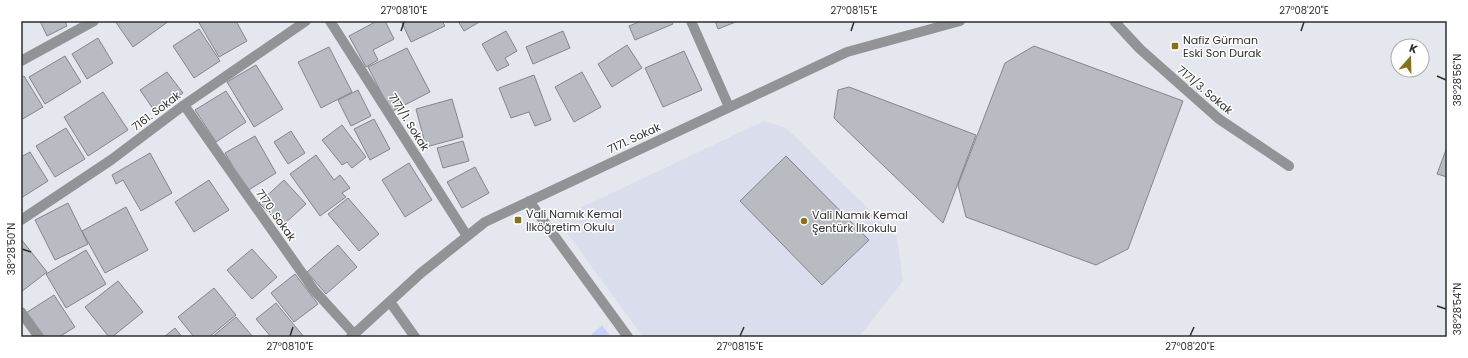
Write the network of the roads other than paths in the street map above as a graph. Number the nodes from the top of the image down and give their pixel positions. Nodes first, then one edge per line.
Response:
1 (94, 21) edge
2 (306, 21) edge
3 (330, 21) edge
4 (691, 21) edge
5 (960, 21) edge
6 (1114, 21) edge
7 (21, 61) edge
8 (184, 105) junction
9 (729, 107) junction
10 (1289, 166) dead end
11 (529, 201) junction
12 (21, 220) edge
13 (467, 236) junction
14 (390, 302) junction
15 (21, 312) edge
16 (353, 336) edge
17 (39, 337) edge
18 (415, 337) edge
19 (628, 337) edge

1 - 7 street
2 - 8 street, 7161. Sokak
3 - 13 street, 7171/1. Sokak
4 - 9 street
5 - 9 street, 7171. Sokak
6 - 10 street, 7171/3. Sokak
8 - 12 street, 7161. Sokak
8 - 16 street, 7170. Sokak
9 - 11 street, 7171. Sokak
11 - 13 street, 7171. Sokak
11 - 19 street
13 - 14 street, 7171. Sokak
14 - 16 street, 7171. Sokak
14 - 18 street
15 - 17 street

